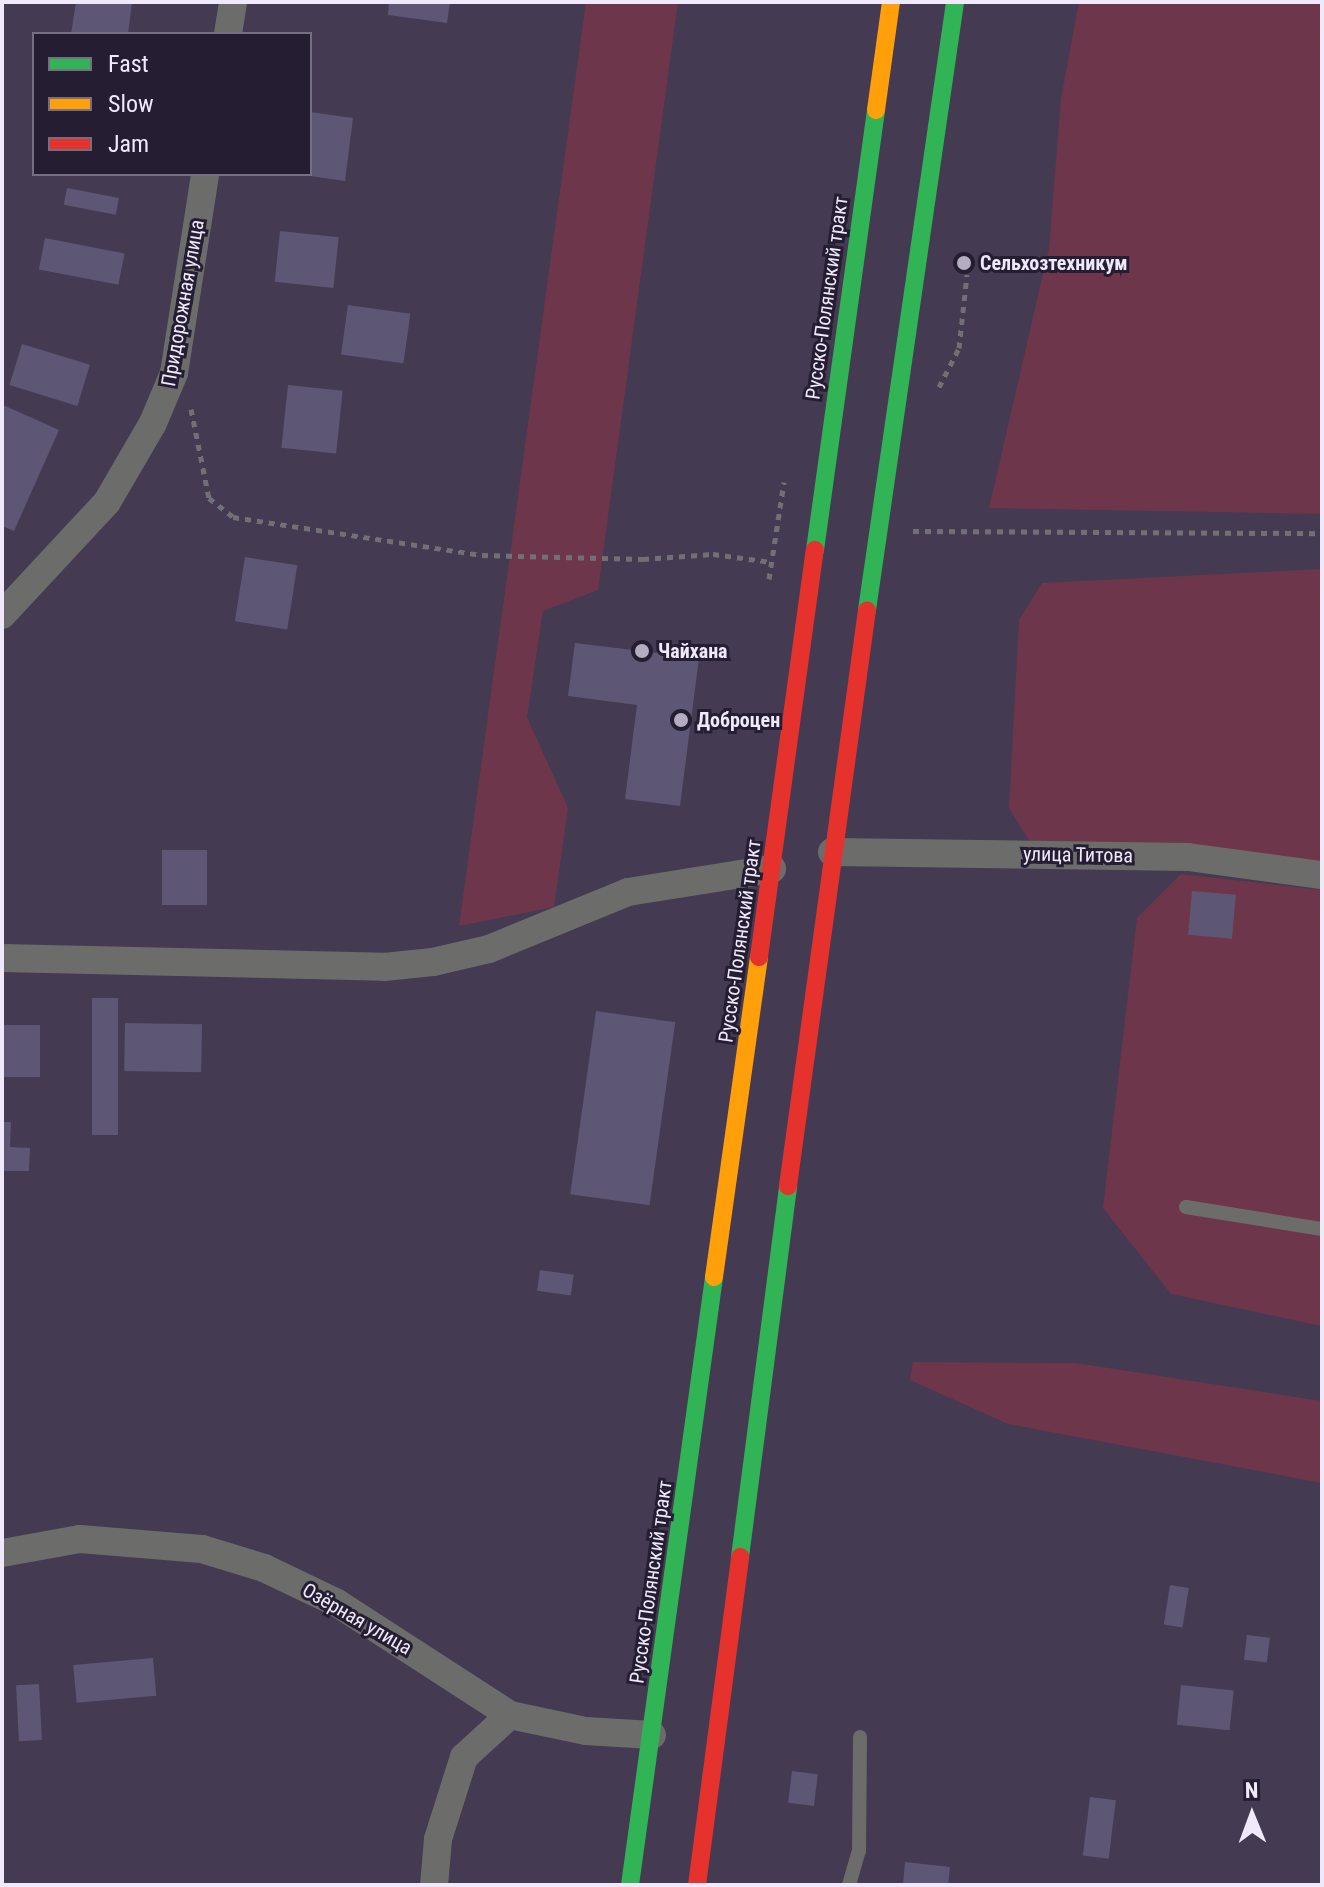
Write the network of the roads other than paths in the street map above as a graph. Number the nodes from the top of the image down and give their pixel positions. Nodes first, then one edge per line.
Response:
1 (233, 2) edge
2 (891, 2) edge
3 (955, 2) edge
4 (228, 32) edge
5 (205, 176) edge
6 (2, 615) edge
7 (832, 852) junction
8 (772, 869) junction
9 (1322, 875) edge
10 (2, 958) edge
11 (1186, 1207) dead end
12 (1322, 1229) edge
13 (2, 1553) edge
14 (510, 1715) junction
15 (652, 1735) junction
16 (860, 1737) dead end
17 (434, 1885) edge
18 (630, 1885) edge
19 (697, 1885) edge
20 (849, 1885) edge

1 - 4 street
2 - 8 main road, Русско-Полянский тракт
3 - 7 main road
5 - 6 street, Придорожная улица
7 - 9 street, улица Титова
7 - 19 main road
8 - 10 street
8 - 15 main road, Русско-Полянский тракт
11 - 12 lane
13 - 14 street, Озёрная улица
14 - 15 street, Озёрная улица
14 - 17 street
15 - 18 main road, Русско-Полянский тракт
16 - 20 lane

